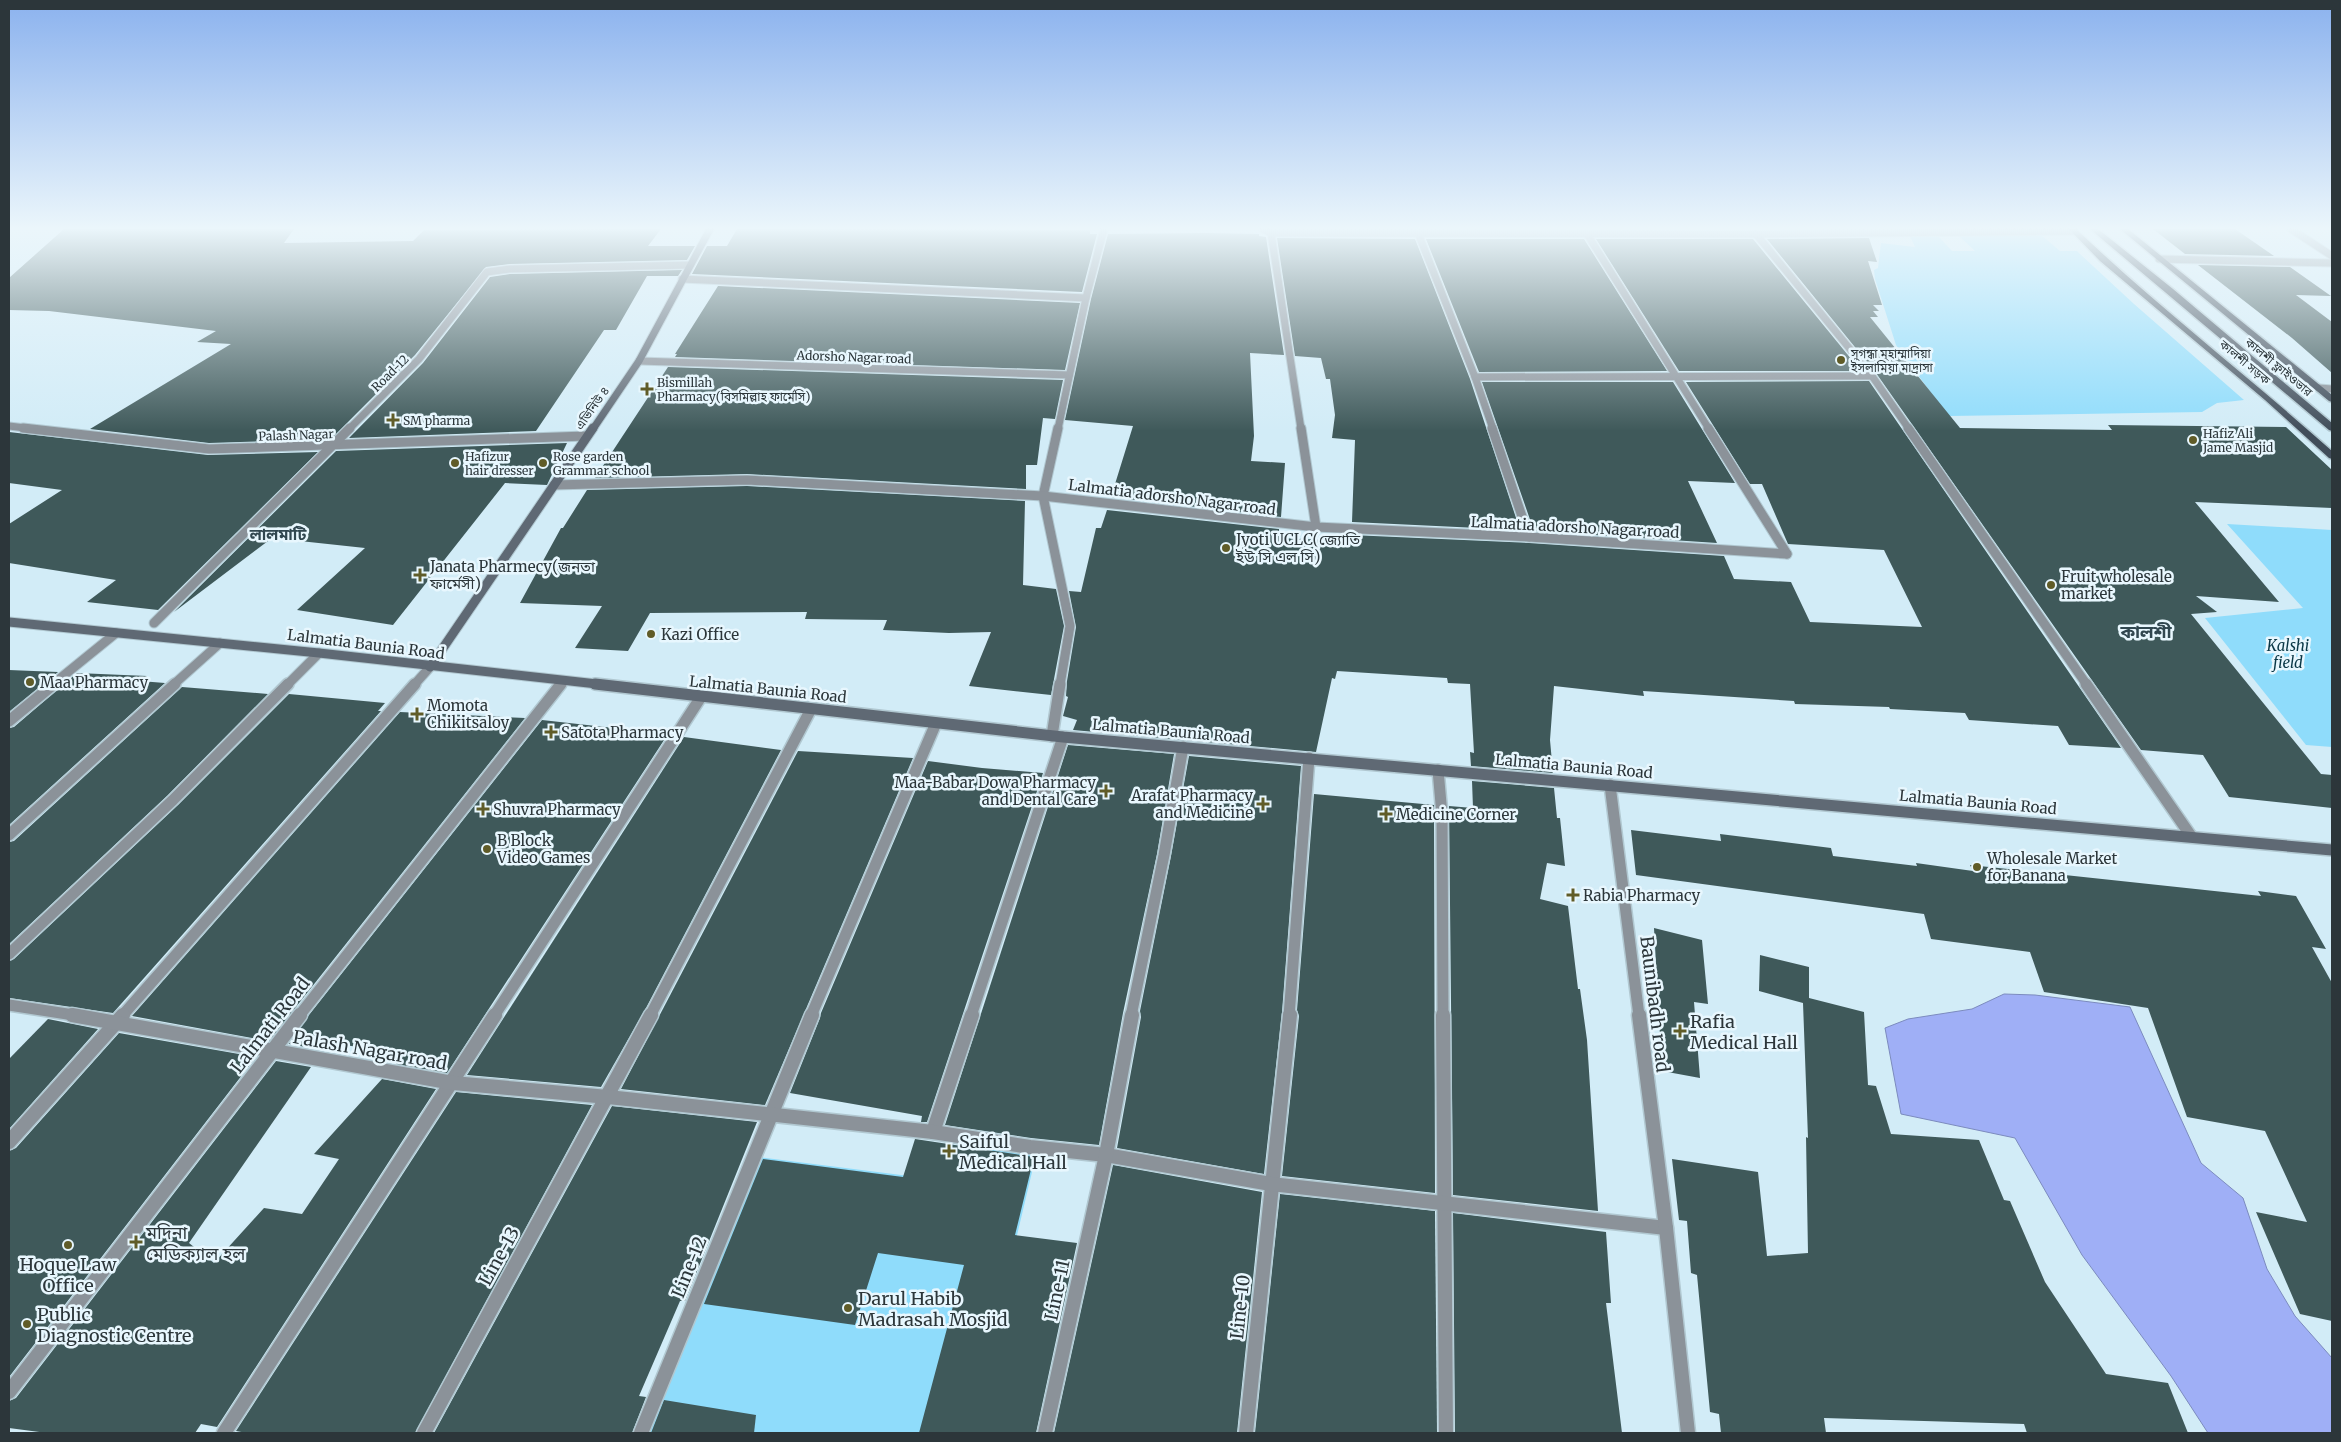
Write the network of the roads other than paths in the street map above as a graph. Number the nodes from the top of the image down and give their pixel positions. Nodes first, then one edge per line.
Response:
1 (468, 296) edge
2 (673, 296) edge
3 (1050, 296) edge
4 (1278, 296) edge
5 (1443, 296) edge
6 (1625, 296) edge
7 (1807, 296) edge
8 (2147, 296) edge
9 (2175, 296) edge
10 (2206, 296) edge
11 (1086, 298) joint
12 (639, 361) junction
13 (1069, 375) junction
14 (1872, 376) junction
15 (1475, 377) junction
16 (1675, 377) junction
17 (2319, 388) junction
18 (2332, 389) edge
19 (2332, 399) edge
20 (9, 426) edge
21 (2332, 428) edge
22 (586, 436) junction
23 (335, 444) junction
24 (2332, 456) edge
25 (554, 485) junction
26 (1043, 496) junction
27 (1316, 527) junction
28 (1529, 537) junction
29 (10, 623) edge
30 (154, 623) dead end
31 (116, 633) junction
32 (220, 643) junction
33 (319, 653) junction
34 (430, 667) junction
35 (563, 682) junction
36 (701, 697) junction
37 (810, 709) junction
38 (9, 721) edge
39 (936, 723) junction
40 (1058, 736) junction
41 (1184, 747) junction
42 (1309, 758) junction
43 (1438, 770) junction
44 (1610, 785) junction
45 (9, 835) edge
46 (2191, 836) junction
47 (2332, 850) edge
48 (9, 954) edge
49 (9, 1005) edge
50 (118, 1022) junction
51 (273, 1050) junction
52 (453, 1083) junction
53 (608, 1097) junction
54 (771, 1115) junction
55 (933, 1132) junction
56 (9, 1142) edge
57 (1106, 1156) junction
58 (1271, 1184) junction
59 (1443, 1204) junction
60 (1666, 1228) junction
61 (9, 1392) edge
62 (224, 1433) edge
63 (424, 1433) edge
64 (641, 1433) edge
65 (1046, 1433) edge
66 (1246, 1433) edge
67 (1446, 1433) edge
68 (1688, 1433) edge

1 - 23 street, Road-12
2 - 12 street, এভিনিউ ৪
3 - 11 street
4 - 27 street
5 - 15 street
6 - 16 street
7 - 14 street
8 - 24 main road, কালশী সড়ক
9 - 21 main road, কালশী ফ্লাইওভার
10 - 17 main road
11 - 13 street
12 - 13 street, Adorsho Nagar road
12 - 22 street, এভিনিউ ৪
13 - 26 street
14 - 16 street
14 - 46 street
15 - 16 street
15 - 28 street
16 - 28 street, Lalmatia adorsho Nagar road
17 - 18 street
17 - 19 main road
20 - 23 street, Palash Nagar
22 - 23 street, Palash Nagar
22 - 25 street, এভিনিউ ৪
23 - 30 street, Road-12
25 - 26 street, Lalmatia adorsho Nagar road
25 - 34 street, এভিনিউ ৪
26 - 27 street, Lalmatia adorsho Nagar road
26 - 40 street
27 - 28 street, Lalmatia adorsho Nagar road
29 - 31 street, Lalmatia Baunia Road
31 - 32 street, Lalmatia Baunia Road
31 - 38 street
32 - 33 street, Lalmatia Baunia Road
32 - 45 street
33 - 34 street, Lalmatia Baunia Road
33 - 48 street
34 - 35 street, Lalmatia Baunia Road
34 - 50 street
35 - 36 street, Lalmatia Baunia Road
35 - 51 street, Lalmati Road
36 - 37 street, Lalmatia Baunia Road
36 - 52 street
37 - 39 street, Lalmatia Baunia Road
37 - 53 street, Line-13
39 - 40 street, Lalmatia Baunia Road
39 - 54 street, Line-12
40 - 41 street, Lalmatia Baunia Road
40 - 55 street
41 - 42 street, Lalmatia Baunia Road
41 - 57 street, Line-11
42 - 43 street, Lalmatia Baunia Road
42 - 58 street, Line-10
43 - 44 street, Lalmatia Baunia Road
43 - 59 street
44 - 46 street, Lalmatia Baunia Road
44 - 60 street, Baunibadh road
46 - 47 street, Lalmatia Baunia Road
49 - 50 street, Palash Nagar road
50 - 51 street, Palash Nagar road
50 - 56 street
51 - 52 street, Palash Nagar road
51 - 61 street, Lalmati Road
52 - 53 street, Palash Nagar road
52 - 62 street
53 - 54 street, Palash Nagar road
53 - 63 street, Line-13
54 - 55 street, Palash Nagar road
54 - 64 street, Line-12
55 - 57 street, Palash Nagar road
57 - 58 street, Palash Nagar road
57 - 65 street, Line-11
58 - 59 street, Palash Nagar road
58 - 66 street, Line-10
59 - 60 street, Palash Nagar road
59 - 67 street
60 - 68 street, Baunibadh road

